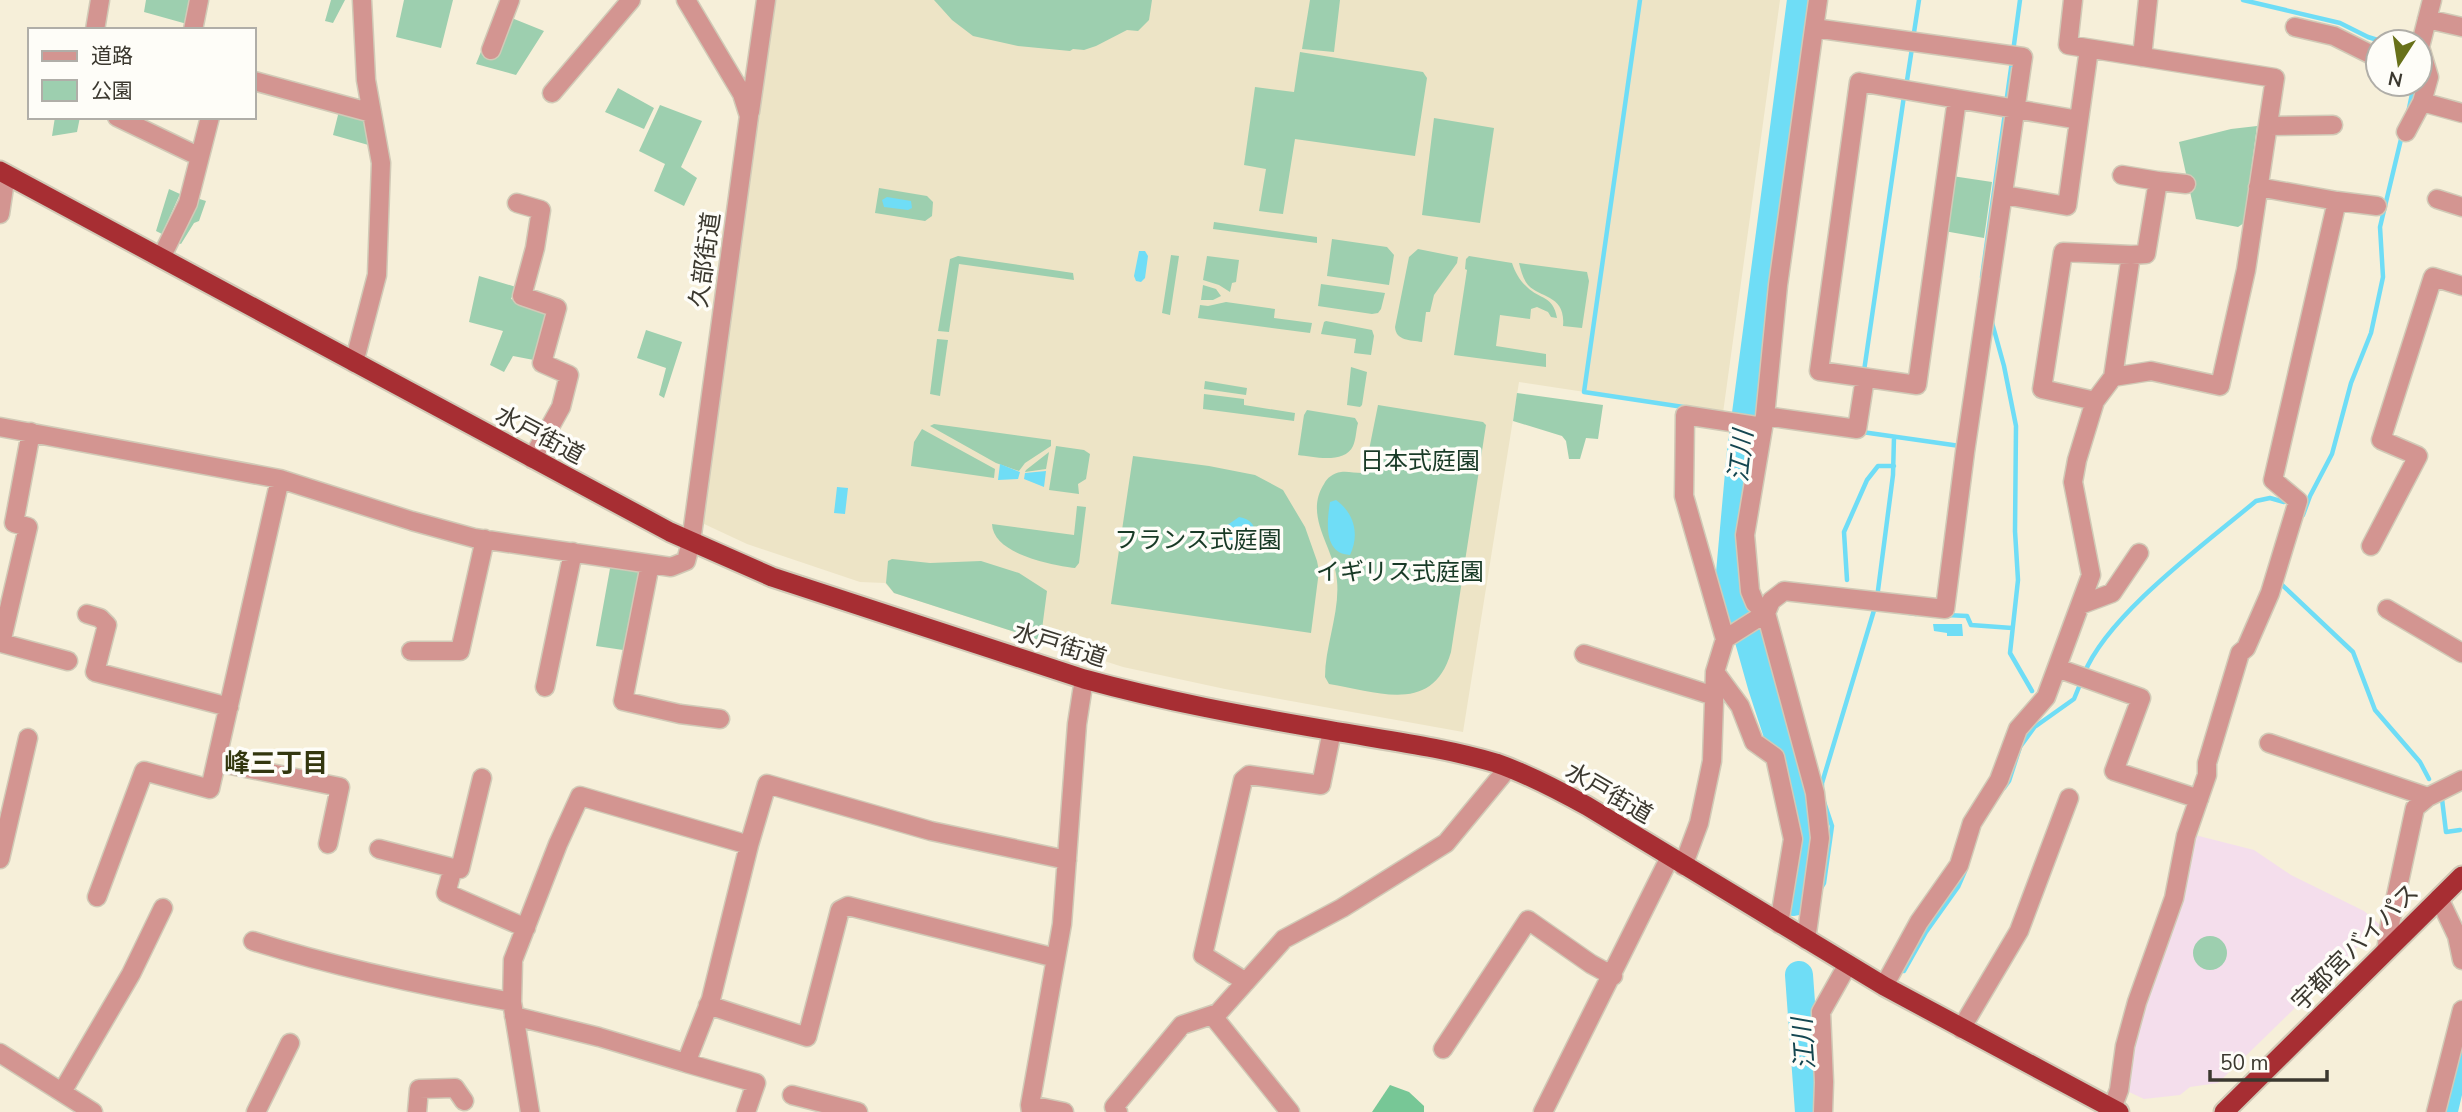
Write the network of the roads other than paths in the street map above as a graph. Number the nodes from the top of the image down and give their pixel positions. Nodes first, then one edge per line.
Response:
1 (100, 0) edge
2 (200, 0) edge
3 (362, 0) edge
4 (510, 0) edge
5 (631, 0) edge
6 (686, 0) edge
7 (766, 0) edge
8 (1818, 0) edge
9 (2073, 0) edge
10 (2148, 0) edge
11 (2432, 0) edge
12 (2427, 19) junction
13 (2295, 27) dead end
14 (2462, 27) edge
15 (95, 28) edge
16 (193, 28) edge
17 (1814, 28) junction
18 (2426, 28) edge
19 (2089, 48) junction
20 (491, 50) dead end
21 (2364, 51) edge
22 (2142, 57) junction
23 (256, 82) edge
24 (552, 93) dead end
25 (2423, 98) edge
26 (1957, 99) junction
27 (2422, 102) junction
28 (2016, 109) junction
29 (372, 113) junction
30 (2462, 113) edge
31 (750, 116) junction
32 (121, 119) edge
33 (208, 119) edge
34 (2079, 120) junction
35 (2267, 125) junction
36 (2333, 125) dead end
37 (2406, 132) dead end
38 (198, 156) junction
39 (3, 172) edge
40 (2122, 175) dead end
41 (2158, 181) junction
42 (2186, 184) dead end
43 (2258, 187) junction
44 (2004, 195) junction
45 (2437, 199) dead end
46 (2337, 201) junction
47 (517, 203) dead end
48 (2377, 206) dead end
49 (2462, 207) edge
50 (0, 214) edge
51 (2131, 255) junction
52 (161, 258) junction
53 (2462, 286) edge
54 (354, 363) junction
55 (2113, 377) junction
56 (1865, 378) junction
57 (2095, 401) junction
58 (1764, 421) junction
59 (0, 427) edge
60 (31, 432) junction
61 (533, 459) junction
62 (280, 480) junction
63 (485, 540) junction
64 (691, 542) junction
65 (2371, 546) dead end
66 (573, 552) junction
67 (2139, 553) dead end
68 (650, 564) junction
69 (2080, 604) junction
70 (2388, 609) dead end
71 (1766, 613) junction
72 (87, 614) dead end
73 (1725, 639) junction
74 (411, 651) dead end
75 (2462, 653) edge
76 (1584, 654) dead end
77 (68, 661) dead end
78 (2057, 667) junction
79 (1716, 673) junction
80 (1084, 679) junction
81 (545, 687) dead end
82 (1714, 696) junction
83 (229, 707) junction
84 (720, 719) dead end
85 (1332, 731) junction
86 (28, 738) dead end
87 (2269, 743) dead end
88 (216, 762) junction
89 (1508, 768) junction
90 (482, 778) dead end
91 (2462, 780) edge
92 (2428, 797) junction
93 (2069, 798) dead end
94 (2199, 799) junction
95 (328, 844) dead end
96 (749, 845) junction
97 (379, 849) dead end
98 (0, 859) edge
99 (1067, 860) junction
100 (1677, 861) junction
101 (453, 868) junction
102 (2462, 876) edge
103 (97, 897) dead end
104 (2439, 898) junction
105 (163, 908) dead end
106 (1779, 924) junction
107 (526, 928) junction
108 (1806, 940) junction
109 (253, 941) dead end
110 (2386, 951) junction
111 (1056, 958) junction
112 (2462, 960) edge
113 (1847, 964) junction
114 (1612, 976) junction
115 (1246, 982) junction
116 (1884, 986) junction
117 (708, 1005) junction
118 (513, 1009) junction
119 (2462, 1010) edge
120 (1212, 1015) junction
121 (1961, 1029) junction
122 (290, 1043) dead end
123 (1443, 1049) dead end
124 (0, 1054) edge
125 (686, 1063) junction
126 (62, 1092) junction
127 (792, 1095) dead end
128 (464, 1101) dead end
129 (1030, 1108) edge
130 (1114, 1110) edge
131 (2115, 1110) edge
132 (93, 1112) edge
133 (256, 1112) edge
134 (417, 1112) edge
135 (530, 1112) edge
136 (746, 1112) edge
137 (858, 1112) edge
138 (1064, 1112) edge
139 (1290, 1112) edge
140 (1543, 1112) edge
141 (1823, 1112) edge
142 (2224, 1112) edge
143 (2436, 1112) edge

1 - 15 street
2 - 16 street
3 - 29 street
4 - 20 street
5 - 24 street
6 - 31 street
7 - 31 street, 久部街道
8 - 17 street
9 - 19 street
10 - 22 street
11 - 12 street
12 - 14 street
12 - 18 street
13 - 21 street
17 - 28 street
17 - 58 street
19 - 22 street
19 - 34 street
22 - 35 street
23 - 29 street
25 - 27 street
26 - 28 street
26 - 56 street
26 - 56 street
27 - 30 street
27 - 37 street
28 - 34 street
28 - 44 street
29 - 54 street
31 - 64 street, 久部街道
32 - 38 street
33 - 38 street
34 - 44 street
35 - 36 street
35 - 43 street
38 - 52 street
39 - 50 street
39 - 52 highway, 水戸街道
40 - 41 street
41 - 42 street
41 - 51 street
43 - 46 street
43 - 55 street
44 - 71 street
45 - 49 street
46 - 48 street
46 - 94 street
47 - 61 street
51 - 55 street
51 - 57 street
52 - 54 highway, 水戸街道
53 - 65 street
54 - 61 highway, 水戸街道
55 - 57 street
56 - 58 street
57 - 69 street
58 - 71 street
58 - 73 street
59 - 60 street
60 - 62 street
60 - 77 street
61 - 64 highway, 水戸街道
62 - 63 street
62 - 83 street
63 - 66 street
63 - 74 street
64 - 68 street
64 - 80 highway, 水戸街道
66 - 68 street
66 - 81 street
67 - 69 street
68 - 84 street
69 - 78 street
70 - 75 street
71 - 73 street
71 - 108 street
72 - 83 street
73 - 79 street
76 - 82 street
78 - 94 street
78 - 116 street
79 - 82 street
79 - 106 street
80 - 85 highway, 水戸街道
80 - 99 street
82 - 100 street
83 - 88 street
85 - 89 highway, 水戸街道
85 - 115 street
86 - 98 street
87 - 92 street
88 - 95 street
88 - 103 street
89 - 100 highway, 水戸街道
89 - 115 street
90 - 101 street
91 - 92 street
92 - 110 street
93 - 121 street
94 - 131 street
96 - 99 street
96 - 107 street
96 - 117 street
97 - 101 street
99 - 111 street
100 - 106 highway, 水戸街道
100 - 114 street
101 - 107 street
102 - 104 highway, 宇都宮バイパス
104 - 110 highway, 宇都宮バイパス
104 - 112 street
105 - 126 street
106 - 108 highway, 水戸街道
107 - 118 street
108 - 113 highway, 水戸街道
109 - 118 street
110 - 142 highway, 宇都宮バイパス
111 - 117 street
111 - 129 street
113 - 116 highway, 水戸街道
113 - 141 street
114 - 123 street
114 - 140 street
115 - 120 street
116 - 121 highway, 水戸街道
117 - 125 street
118 - 125 street
118 - 135 street
119 - 143 street
120 - 130 street
120 - 139 street
121 - 131 highway, 水戸街道
122 - 133 street
124 - 126 street
125 - 136 street
126 - 132 street
127 - 137 street
128 - 134 street
129 - 138 street

